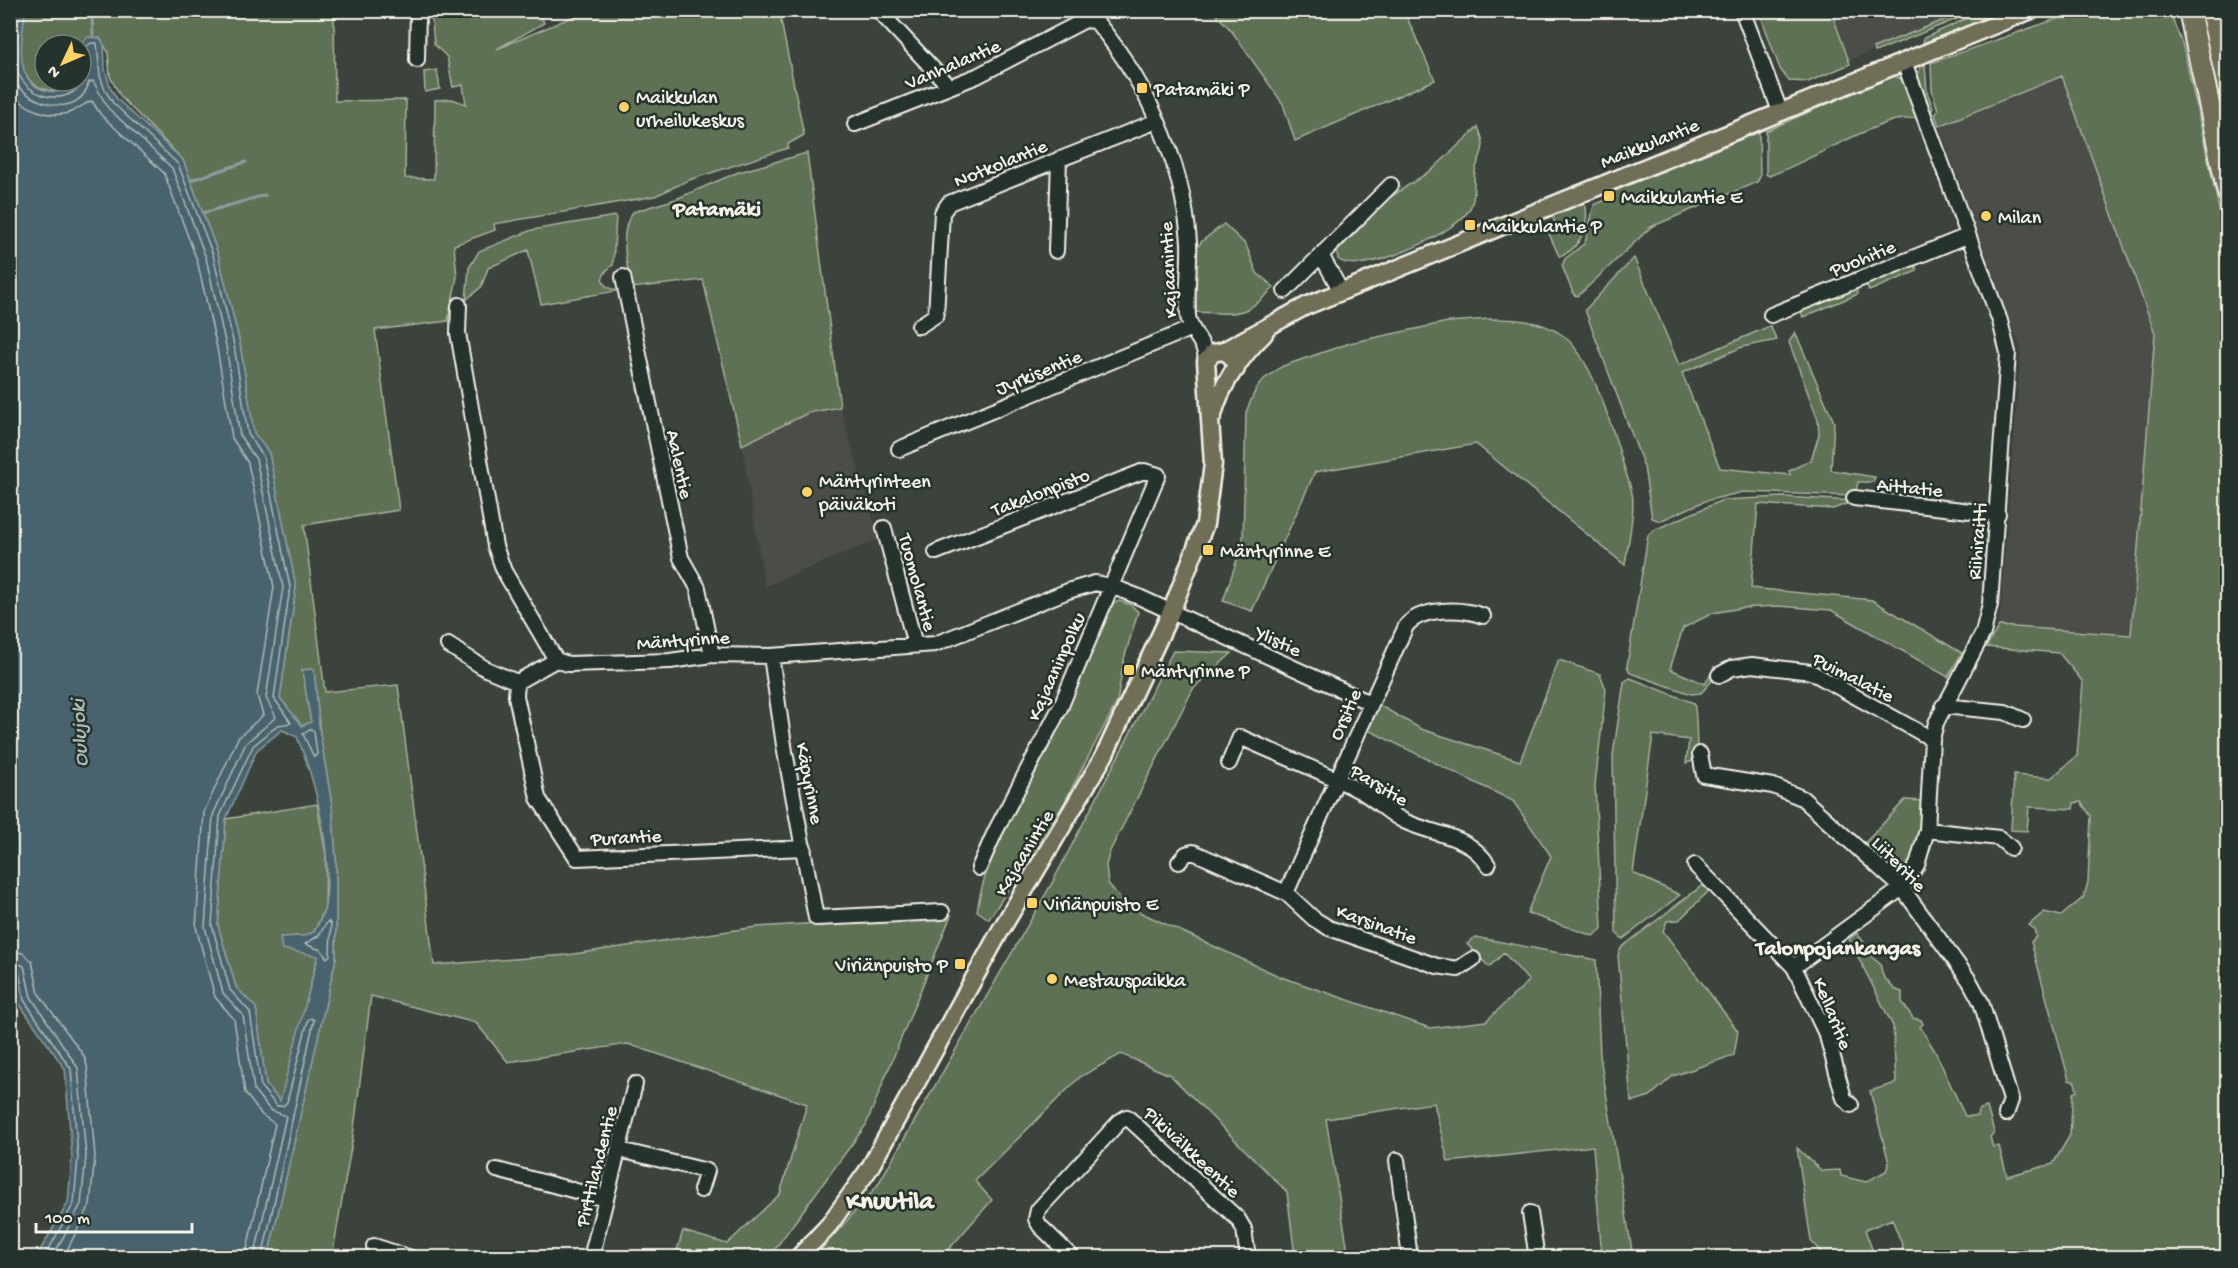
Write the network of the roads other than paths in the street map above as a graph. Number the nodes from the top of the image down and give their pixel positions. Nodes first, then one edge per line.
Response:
1 (418, 10) edge
2 (878, 10) edge
3 (1742, 10) edge
4 (2031, 10) edge
5 (2178, 10) edge
6 (2188, 10) edge
7 (2211, 10) edge
8 (2220, 10) edge
9 (1091, 16) edge
10 (2217, 34) junction
11 (2196, 45) junction
12 (417, 60) dead end
13 (1904, 62) junction
14 (949, 86) junction
15 (2228, 87) edge
16 (1780, 111) junction
17 (1157, 121) junction
18 (855, 124) dead end
19 (1059, 159) junction
20 (1391, 185) dead end
21 (2228, 193) edge
22 (1967, 236) junction
23 (1056, 251) dead end
24 (1321, 255) junction
25 (622, 277) dead end
26 (1285, 291) dead end
27 (1341, 291) junction
28 (459, 304) dead end
29 (1284, 315) junction
30 (1771, 315) dead end
31 (919, 326) dead end
32 (1194, 331) junction
33 (1214, 359) junction
34 (1233, 373) junction
35 (1211, 437) junction
36 (899, 449) dead end
37 (1158, 475) joint
38 (1854, 498) dead end
39 (1998, 514) junction
40 (884, 528) dead end
41 (936, 552) dead end
42 (1111, 586) junction
43 (1171, 612) junction
44 (1483, 616) dead end
45 (448, 645) dead end
46 (915, 645) junction
47 (712, 655) junction
48 (771, 656) junction
49 (556, 660) junction
50 (1719, 675) dead end
51 (516, 682) junction
52 (1370, 703) junction
53 (1943, 706) junction
54 (2023, 720) dead end
55 (1932, 739) junction
56 (1700, 754) dead end
57 (1228, 763) dead end
58 (1336, 780) junction
59 (1927, 830) junction
60 (804, 848) junction
61 (2011, 848) dead end
62 (1179, 862) dead end
63 (1488, 864) dead end
64 (1695, 865) dead end
65 (979, 868) dead end
66 (1902, 888) junction
67 (1286, 893) junction
68 (942, 912) dead end
69 (1473, 959) dead end
70 (1794, 967) junction
71 (635, 1083) dead end
72 (1851, 1104) dead end
73 (2006, 1114) dead end
74 (620, 1150) junction
75 (1397, 1160) dead end
76 (497, 1170) dead end
77 (701, 1190) dead end
78 (606, 1198) junction
79 (1530, 1213) dead end
80 (374, 1246) dead end
81 (411, 1257) edge
82 (591, 1257) edge
83 (798, 1257) edge
84 (1073, 1257) edge
85 (1248, 1257) edge
86 (1410, 1257) edge
87 (1537, 1257) edge

1 - 12 street
2 - 14 street
3 - 16 street
4 - 13 main road, Maikkulantie
5 - 11 highway
6 - 11 highway
7 - 10 highway
8 - 10 highway
9 - 14 street, Vanhalantie
9 - 17 street, Kajaanintie
10 - 15 highway
11 - 21 highway
13 - 16 main road, Maikkulantie
13 - 22 street, Riihiraitti
14 - 18 street, Vanhalantie
16 - 27 main road, Maikkulantie
17 - 19 street, Notkolantie
17 - 32 street, Kajaanintie
19 - 23 street
19 - 31 street, Notkolantie
20 - 24 street
22 - 30 street, Puohitie
22 - 39 street, Riihiraitti
24 - 26 street
24 - 27 street
25 - 47 street, Aalentie
27 - 29 main road, Maikkulantie
28 - 49 street
29 - 33 main road, Maikkulantie
29 - 34 main road, Maikkulantie
32 - 33 street, Kajaanintie
32 - 36 street, Jyrkisentie
33 - 34 main road
33 - 34 main road
33 - 35 main road, Kajaanintie
34 - 35 main road, Kajaanintie
35 - 43 main road, Kajaanintie
37 - 41 street, Takalonpisto
37 - 42 street, Kajaaninpolku
38 - 39 street, Aittatie
39 - 53 street, Riihiraitti
40 - 46 street, Tuomolantie
42 - 43 street, Mäntyrinne
42 - 46 street, Mäntyrinne
42 - 65 street, Kajaaninpolku
43 - 52 street, Ylistie
43 - 83 main road, Kajaanintie
44 - 52 street, Orsitie
45 - 51 street
46 - 48 street, Mäntyrinne
47 - 48 street, Mäntyrinne
47 - 49 street, Mäntyrinne
48 - 60 street, Käpyrinne
49 - 51 street
50 - 55 street, Puimalatie
51 - 60 street, Purantie
52 - 58 street, Orsitie
53 - 54 street
53 - 55 street, Riihiraitti
55 - 59 street, Riihiraitti
56 - 66 street, Liiteritie
57 - 58 street, Parsitie
58 - 63 street, Parsitie
58 - 67 street, Orsitie
59 - 61 street
59 - 66 street, Riihiraitti
60 - 68 street, Käpyrinne
62 - 67 street, Karsinatie
64 - 70 street, Kellaritie
66 - 70 street, Riihiraitti
66 - 73 street, Liiteritie
67 - 69 street, Karsinatie
70 - 72 street, Kellaritie
71 - 74 street, Pirttilahdentie
74 - 77 street
74 - 78 street, Pirttilahdentie
75 - 86 street
76 - 78 street
78 - 82 street, Pirttilahdentie
79 - 87 street
80 - 81 street
84 - 85 street, Pikivälkkeentie

